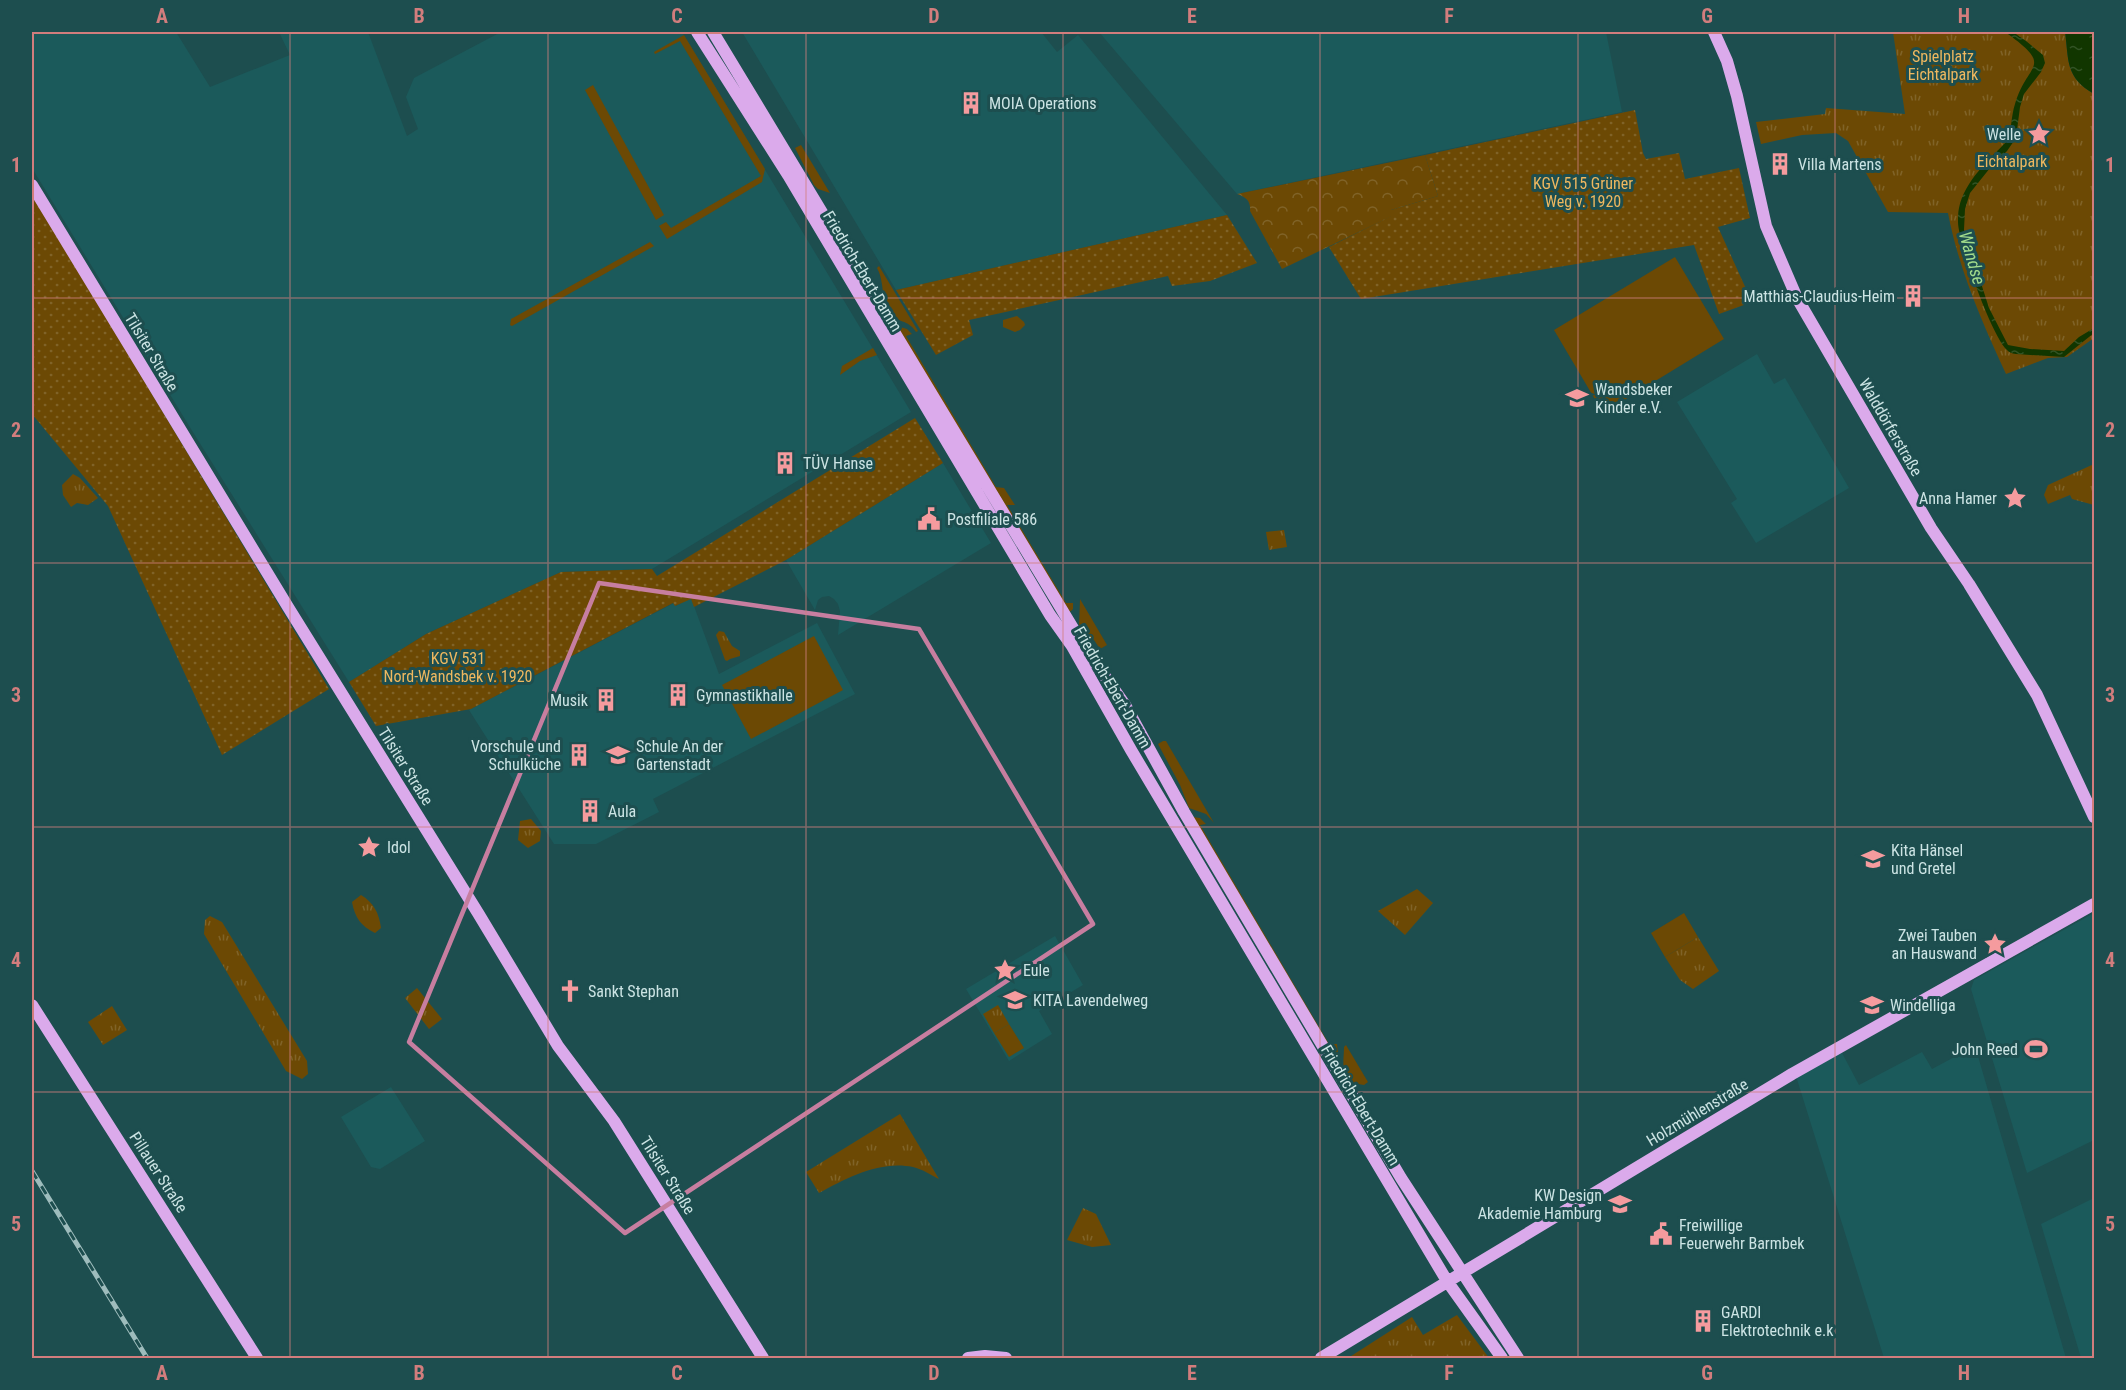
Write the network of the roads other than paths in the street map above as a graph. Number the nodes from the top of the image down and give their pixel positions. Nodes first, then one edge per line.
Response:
1 (697, 32) edge
2 (713, 32) edge
3 (1714, 32) edge
4 (32, 185) edge
5 (2094, 817) edge
6 (2094, 904) edge
7 (32, 1005) edge
8 (1463, 1273) junction
9 (1447, 1281) junction
10 (257, 1359) edge
11 (763, 1359) edge
12 (968, 1359) edge
13 (1006, 1359) edge
14 (1321, 1359) edge
15 (1502, 1359) edge
16 (1518, 1359) edge

1 - 9 street, Friedrich-Ebert-Damm
2 - 8 street, Friedrich-Ebert-Damm
3 - 5 street, Walddörferstraße
4 - 11 street, Tilsiter Straße
6 - 8 street, Holzmühlenstraße
7 - 10 street, Pillauer Straße
8 - 9 street, Holzmühlenstraße
8 - 16 street, Friedrich-Ebert-Damm
9 - 14 street, Holzmühlenstraße
9 - 15 street, Friedrich-Ebert-Damm
12 - 13 street

